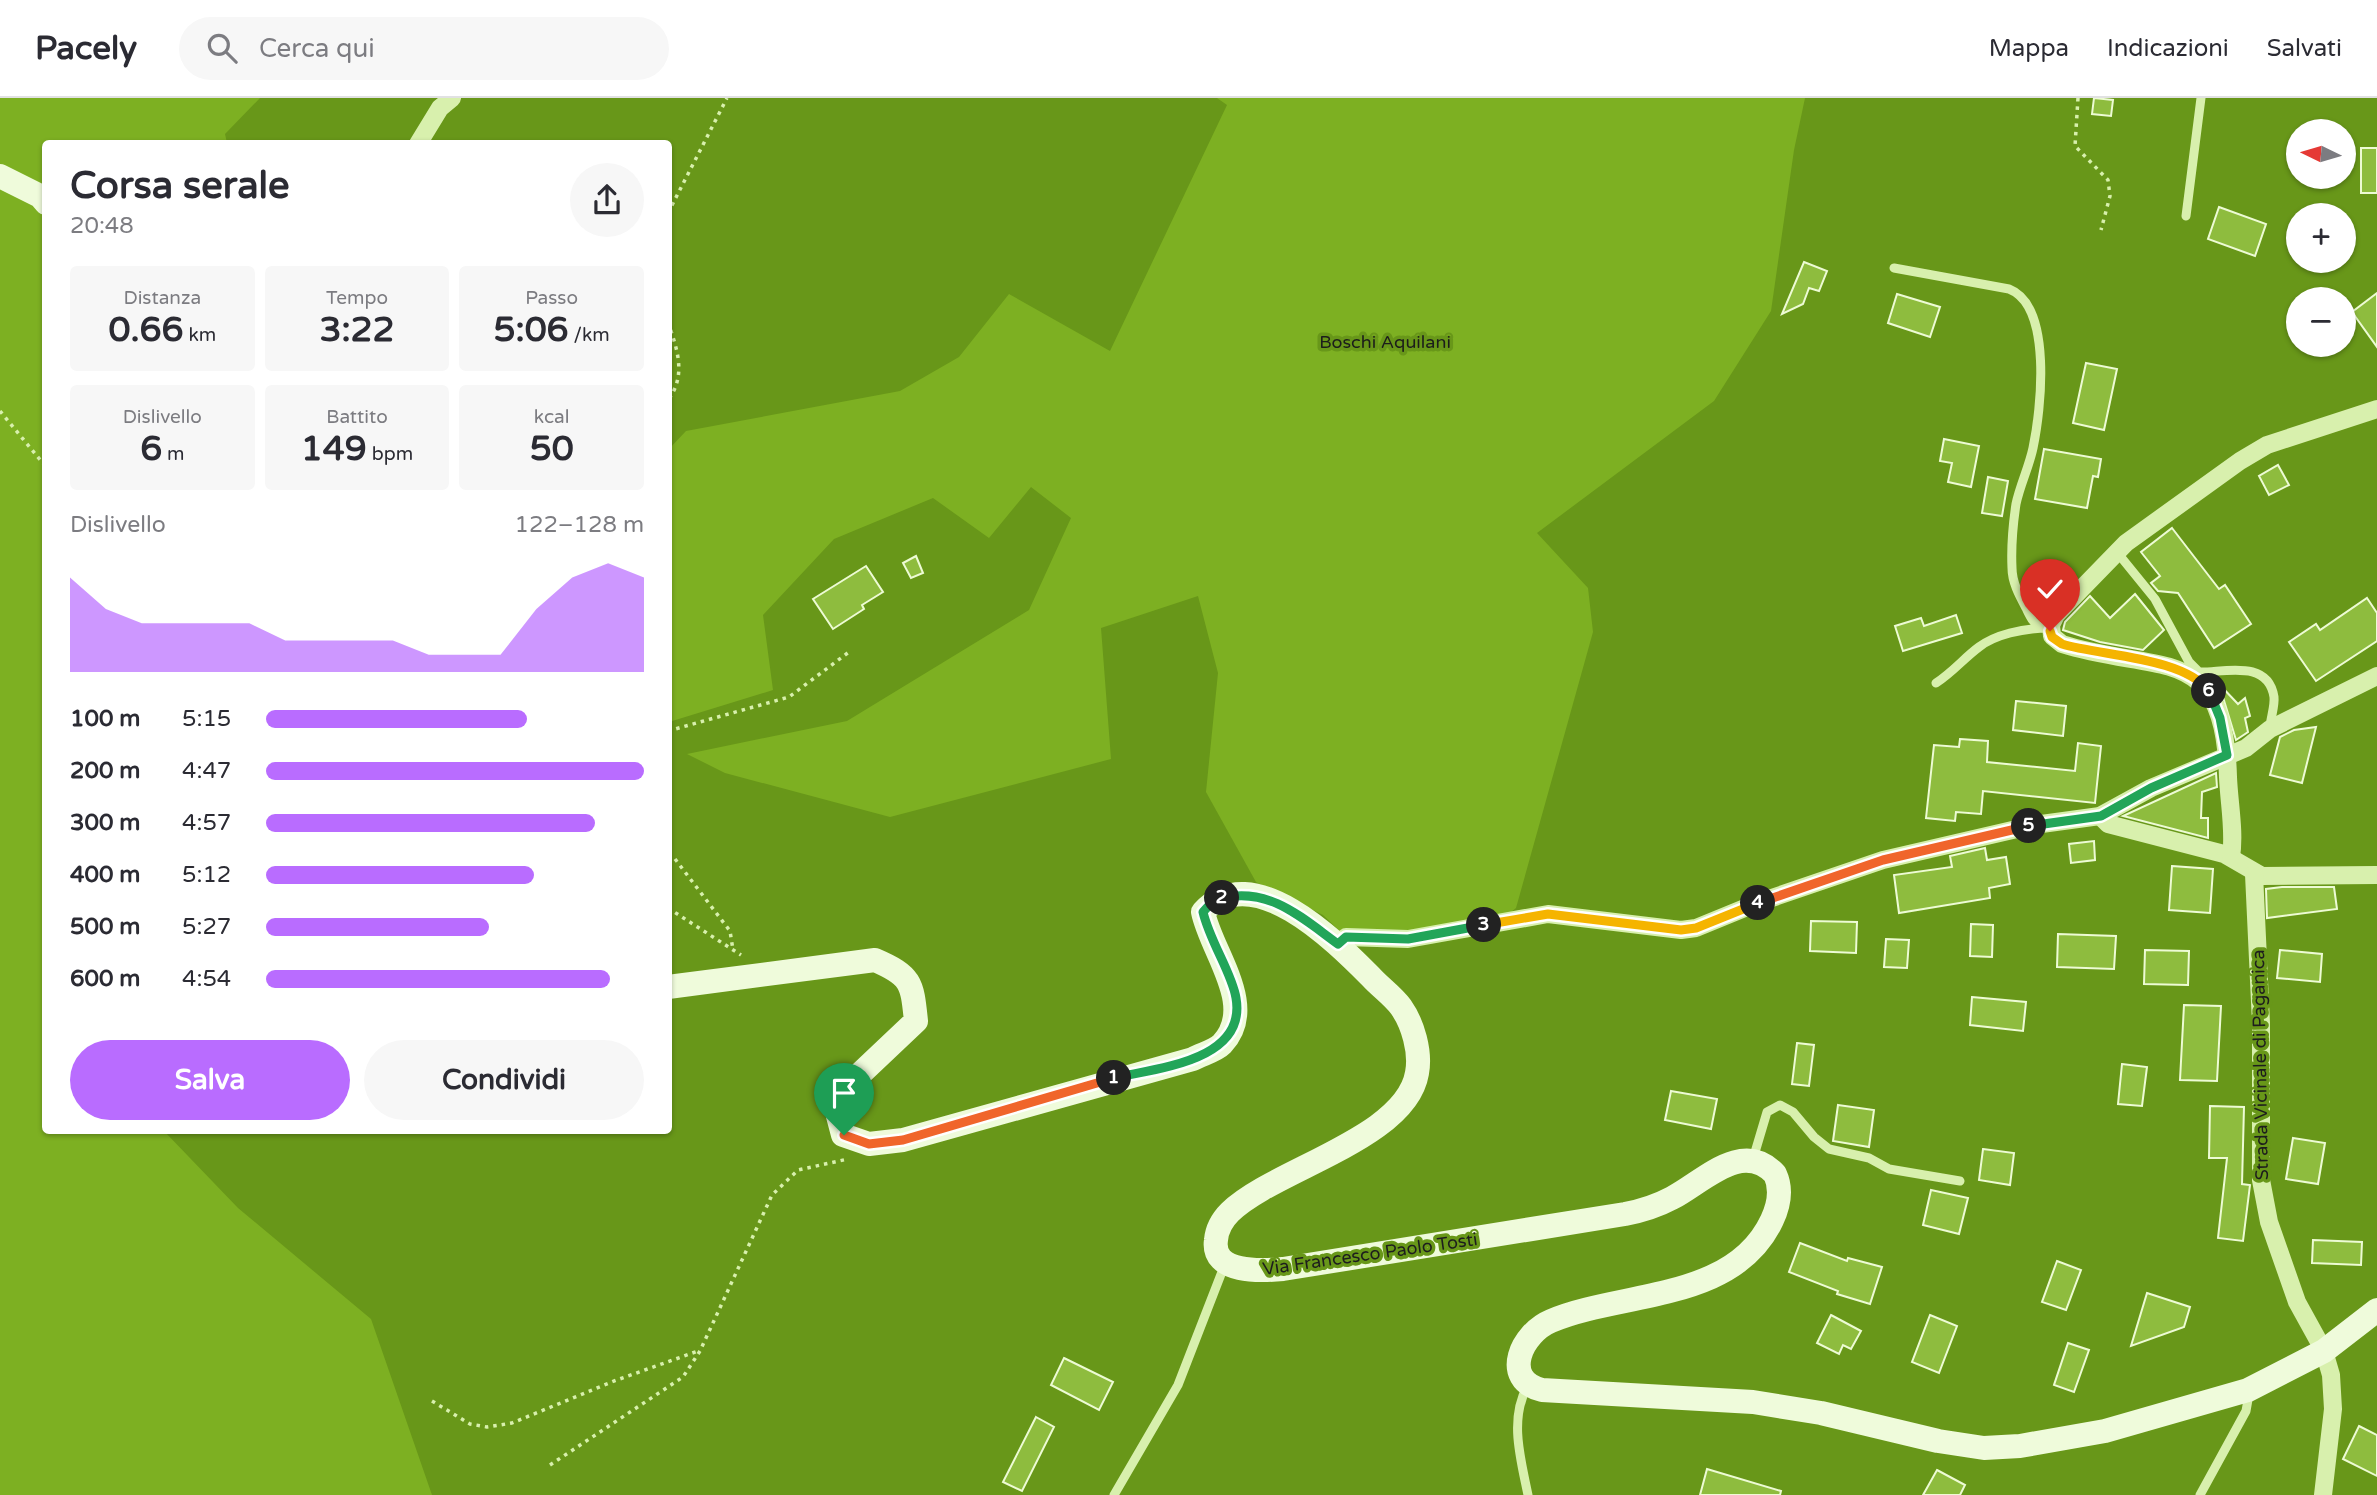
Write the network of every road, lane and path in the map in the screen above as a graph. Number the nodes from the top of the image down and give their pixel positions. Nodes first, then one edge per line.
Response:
1 (452, 98) edge
2 (727, 98) edge
3 (2078, 98) edge
4 (2201, 98) edge
5 (420, 140) edge
6 (0, 176) edge
7 (42, 198) edge
8 (672, 205) edge
9 (2186, 216) dead end
10 (2101, 230) dead end
11 (1894, 268) dead end
12 (672, 339) edge
13 (672, 394) edge
14 (2377, 408) edge
15 (0, 411) edge
16 (42, 462) edge
17 (2116, 551) junction
18 (2046, 628) junction
19 (849, 652) dead end
20 (2377, 676) edge
21 (1936, 683) dead end
22 (2270, 729) junction
23 (672, 730) edge
24 (2227, 755) junction
25 (2101, 816) junction
26 (2231, 858) junction
27 (675, 859) dead end
28 (2255, 874) junction
29 (2377, 875) edge
30 (672, 911) edge
31 (1338, 944) junction
32 (733, 950) junction
33 (769, 974) junction
34 (672, 986) edge
35 (859, 1141) junction
36 (1753, 1160) junction
37 (1960, 1181) dead end
38 (1226, 1262) junction
39 (2377, 1310) edge
40 (700, 1351) junction
41 (2324, 1351) junction
42 (1529, 1385) junction
43 (2248, 1390) junction
44 (432, 1401) dead end
45 (550, 1465) dead end
46 (1114, 1495) edge
47 (1528, 1495) edge
48 (2200, 1495) edge
49 (2323, 1495) edge

1 - 5 street
2 - 8 path
3 - 10 path
4 - 9 lane
6 - 7 main road
11 - 18 lane
12 - 13 path
14 - 17 street
15 - 16 path
17 - 18 street
17 - 22 lane
18 - 21 lane
18 - 24 street
19 - 23 path
20 - 22 street
22 - 24 street
24 - 25 street
24 - 26 street
25 - 26 street
25 - 31 street
26 - 28 street
27 - 32 path
28 - 29 street
28 - 41 street, Strada Vicinale di Paganica
30 - 32 path
31 - 35 main road
31 - 38 main road
32 - 33 path
33 - 34 main road
33 - 35 main road
35 - 40 path
36 - 37 lane
36 - 38 main road, Via Francesco Paolo Tosti
36 - 42 main road
38 - 46 lane
39 - 41 main road
40 - 44 path
40 - 45 path
41 - 43 main road
41 - 49 street, Strada Vicinale di Paganica
42 - 43 main road
42 - 47 lane
43 - 48 lane

